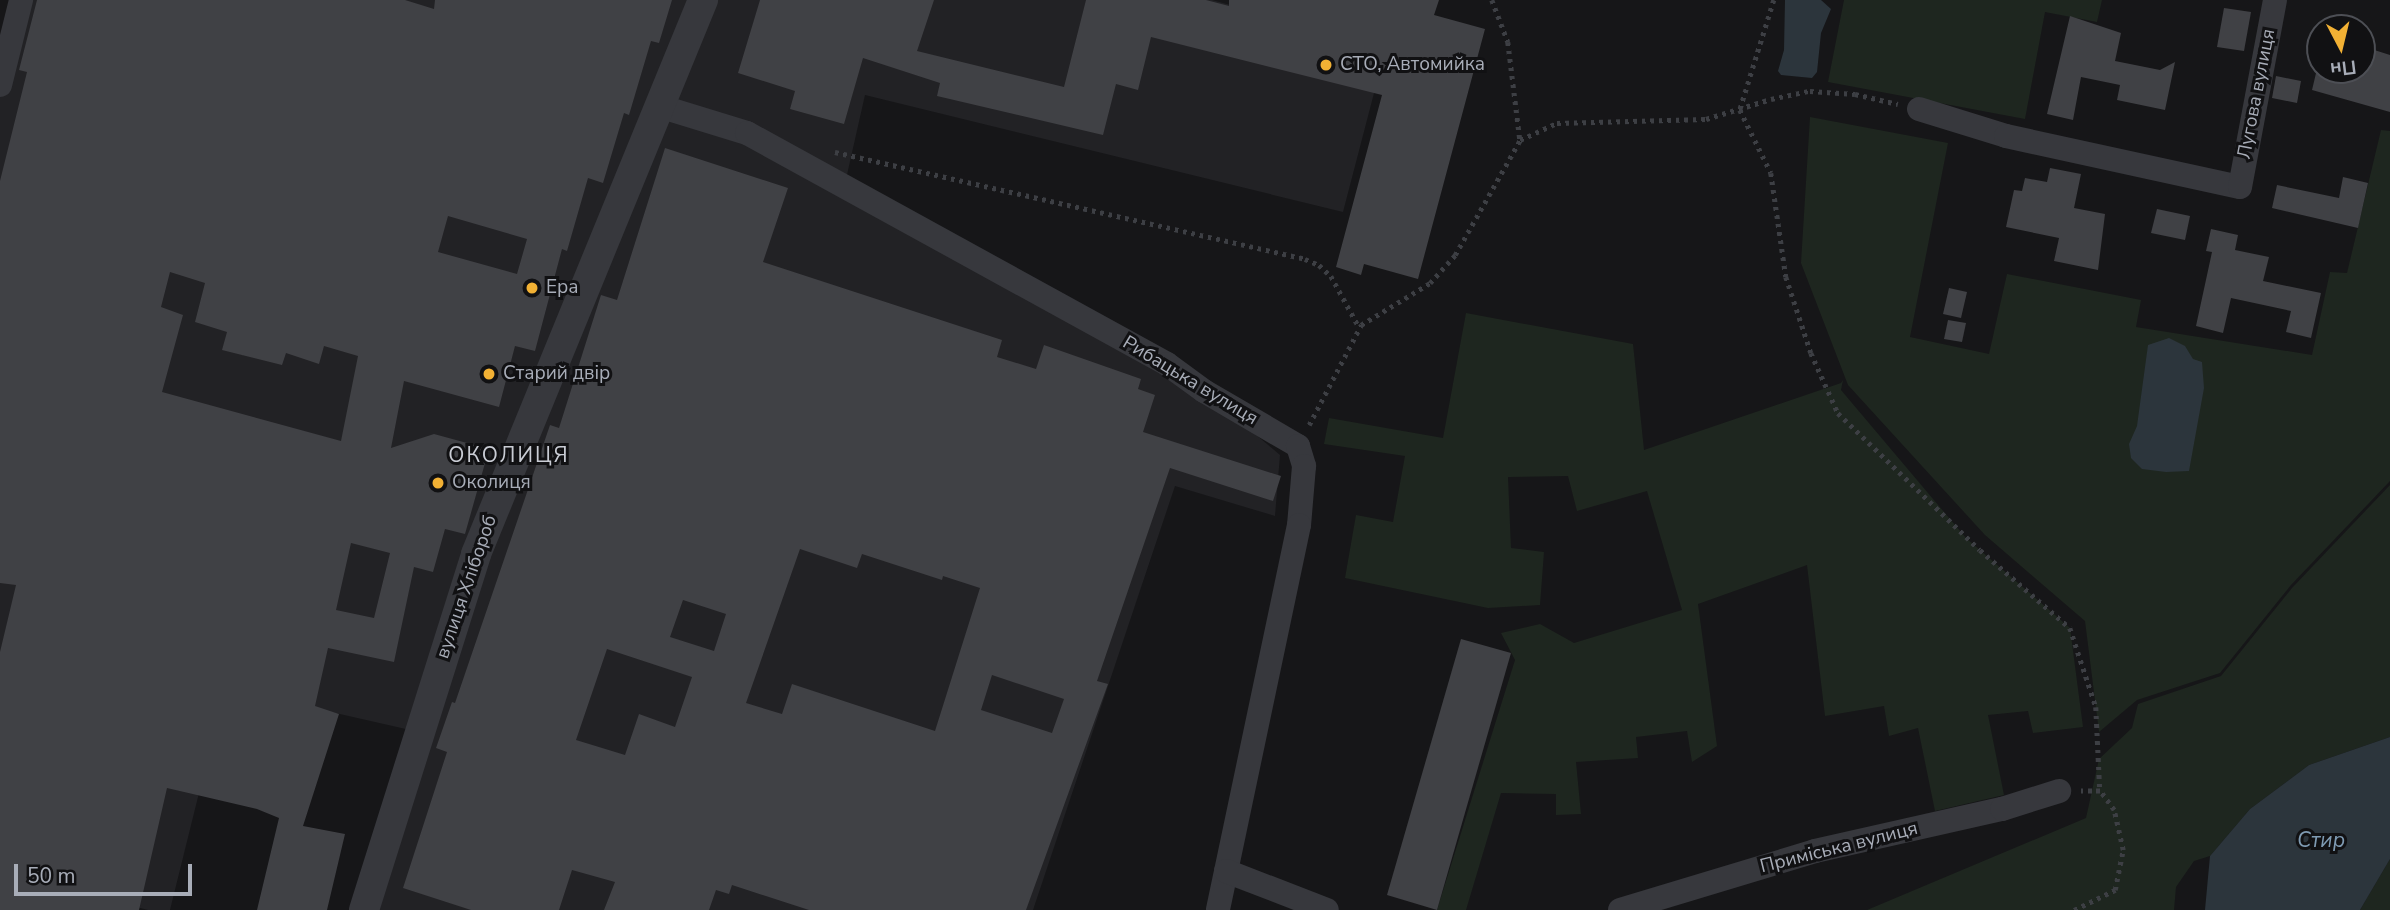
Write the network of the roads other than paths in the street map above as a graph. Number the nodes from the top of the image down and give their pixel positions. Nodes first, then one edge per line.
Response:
1 (21, 0) edge
2 (703, 0) edge
3 (2275, 0) edge
4 (0, 85) edge
5 (659, 106) junction
6 (1919, 109) road end
7 (2059, 791) road end
8 (1226, 871) junction
9 (364, 910) edge
10 (1218, 910) edge
11 (1327, 910) edge
12 (1620, 910) edge

1 - 4 street
2 - 5 street, вулиця Хлібороб
3 - 6 street, Лугова вулиця
5 - 8 street, Рибацька вулиця
5 - 9 street, вулиця Хлібороб
7 - 12 street, Приміська вулиця
8 - 10 street
8 - 11 street

